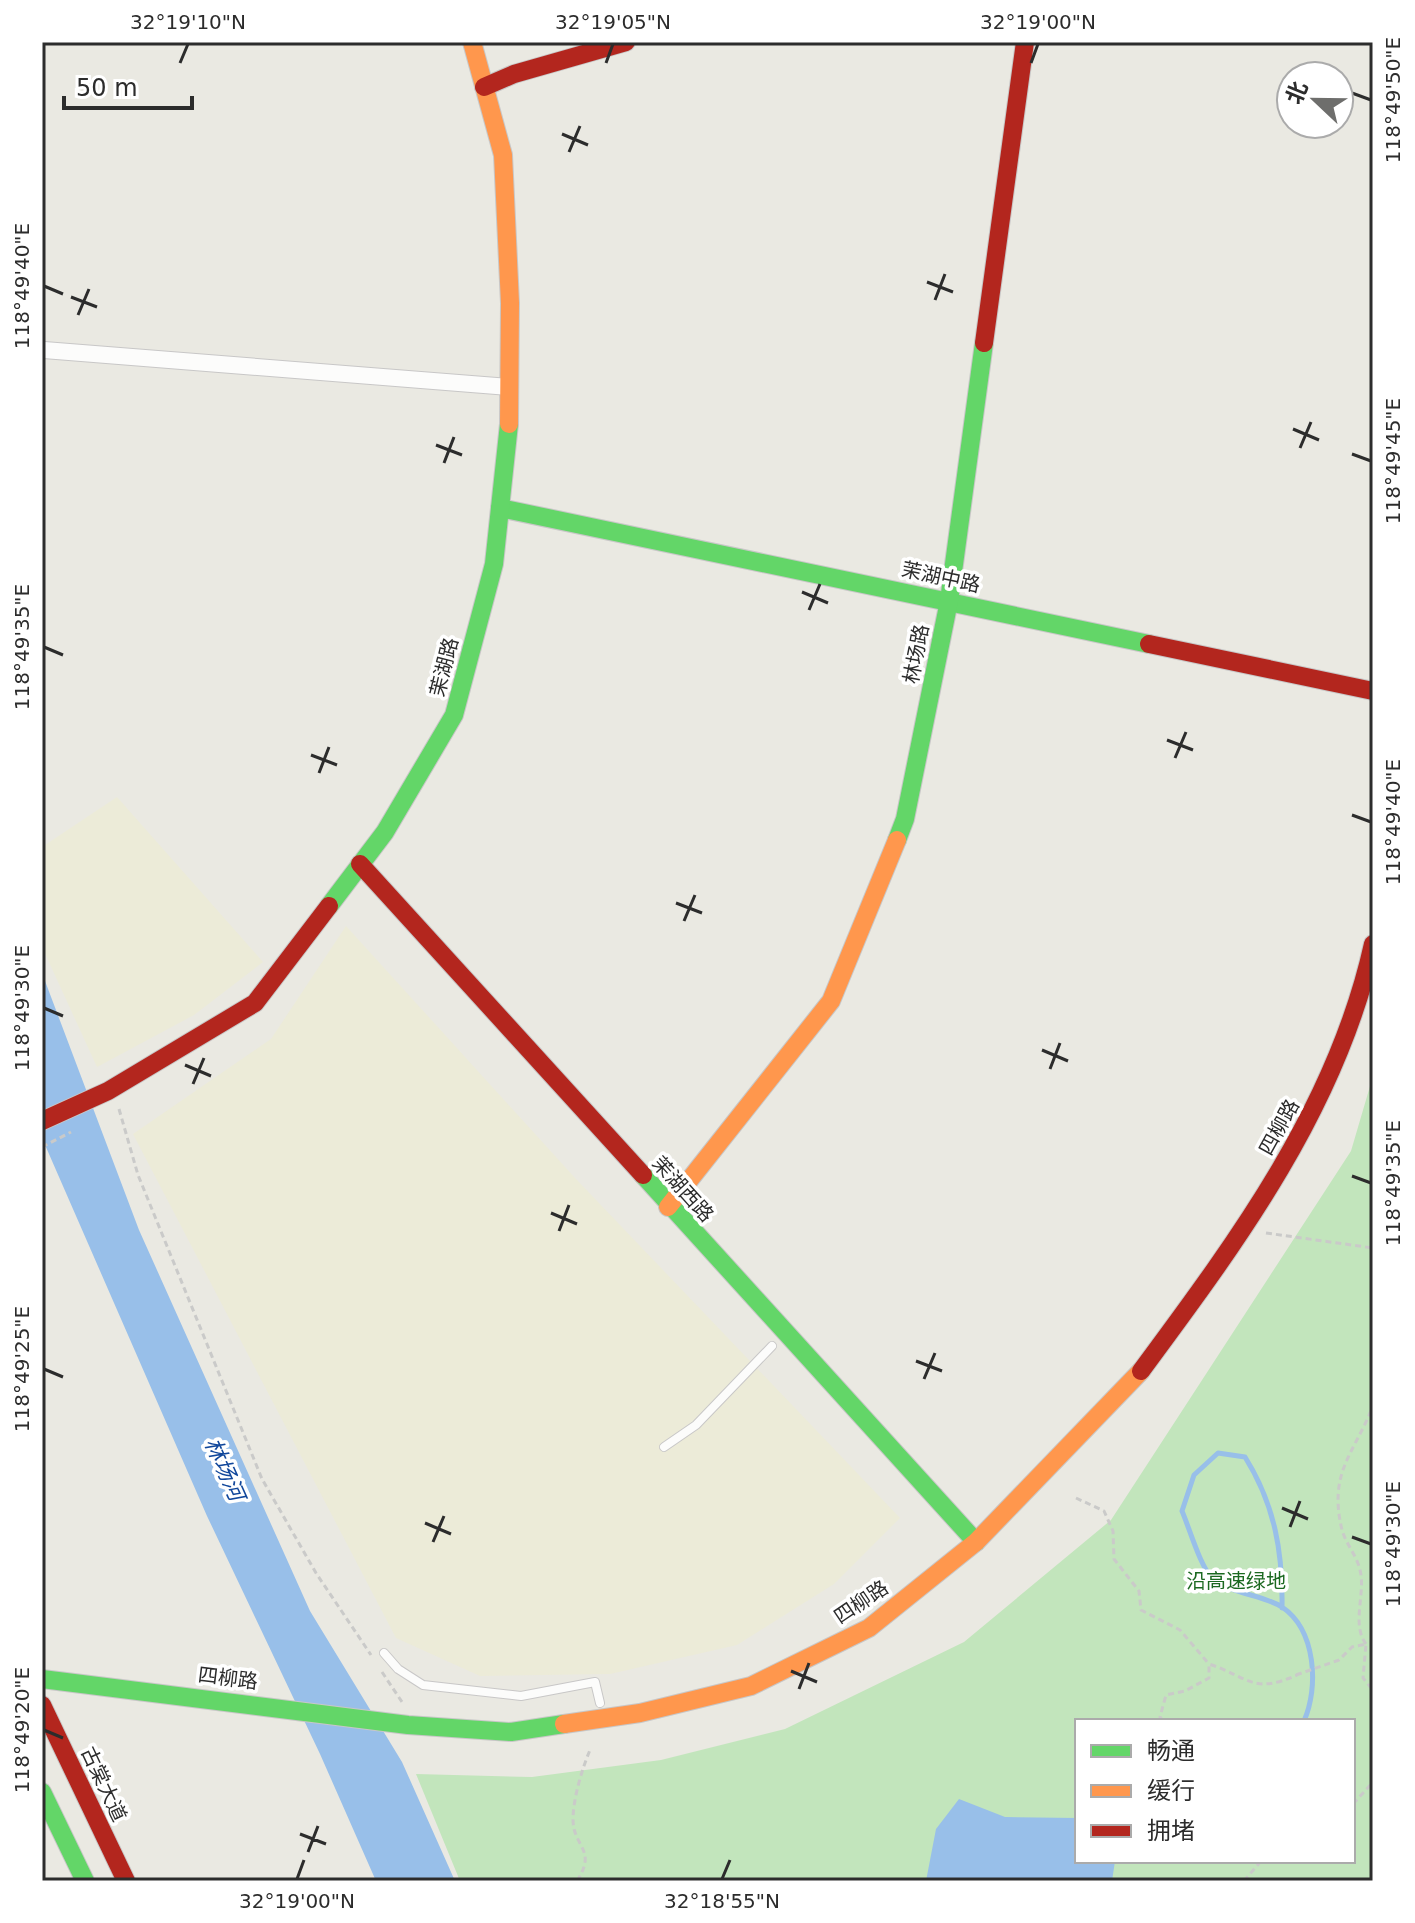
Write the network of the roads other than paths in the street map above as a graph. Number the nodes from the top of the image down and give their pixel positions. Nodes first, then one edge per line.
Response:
1 (472, 42) edge
2 (626, 42) edge
3 (1025, 42) edge
4 (484, 87) junction
5 (44, 350) edge
6 (509, 387) junction
7 (500, 508) junction
8 (949, 601) junction
9 (1373, 691) edge
10 (360, 864) junction
11 (1373, 944) edge
12 (42, 1121) edge
13 (668, 1207) junction
14 (772, 1346) dead end
15 (664, 1447) dead end
16 (976, 1542) junction
17 (384, 1653) dead end
18 (42, 1679) edge
19 (600, 1703) dead end
20 (42, 1705) edge
21 (42, 1792) edge
22 (85, 1881) edge
23 (126, 1881) edge

1 - 4 street, 茉湖路
2 - 4 street
3 - 8 street, 林场路
4 - 6 street, 茉湖路
5 - 6 street
6 - 7 street, 茉湖路
7 - 8 street, 茉湖中路
7 - 10 street, 茉湖路
8 - 9 street, 茉湖中路
8 - 13 street, 林场路
10 - 12 street, 茉湖路
10 - 13 street, 茉湖西路
11 - 16 street, 四柳路
13 - 16 street, 茉湖西路
14 - 15 lane
16 - 18 street, 四柳路
17 - 19 lane
20 - 23 street, 古棠大道
21 - 22 street

